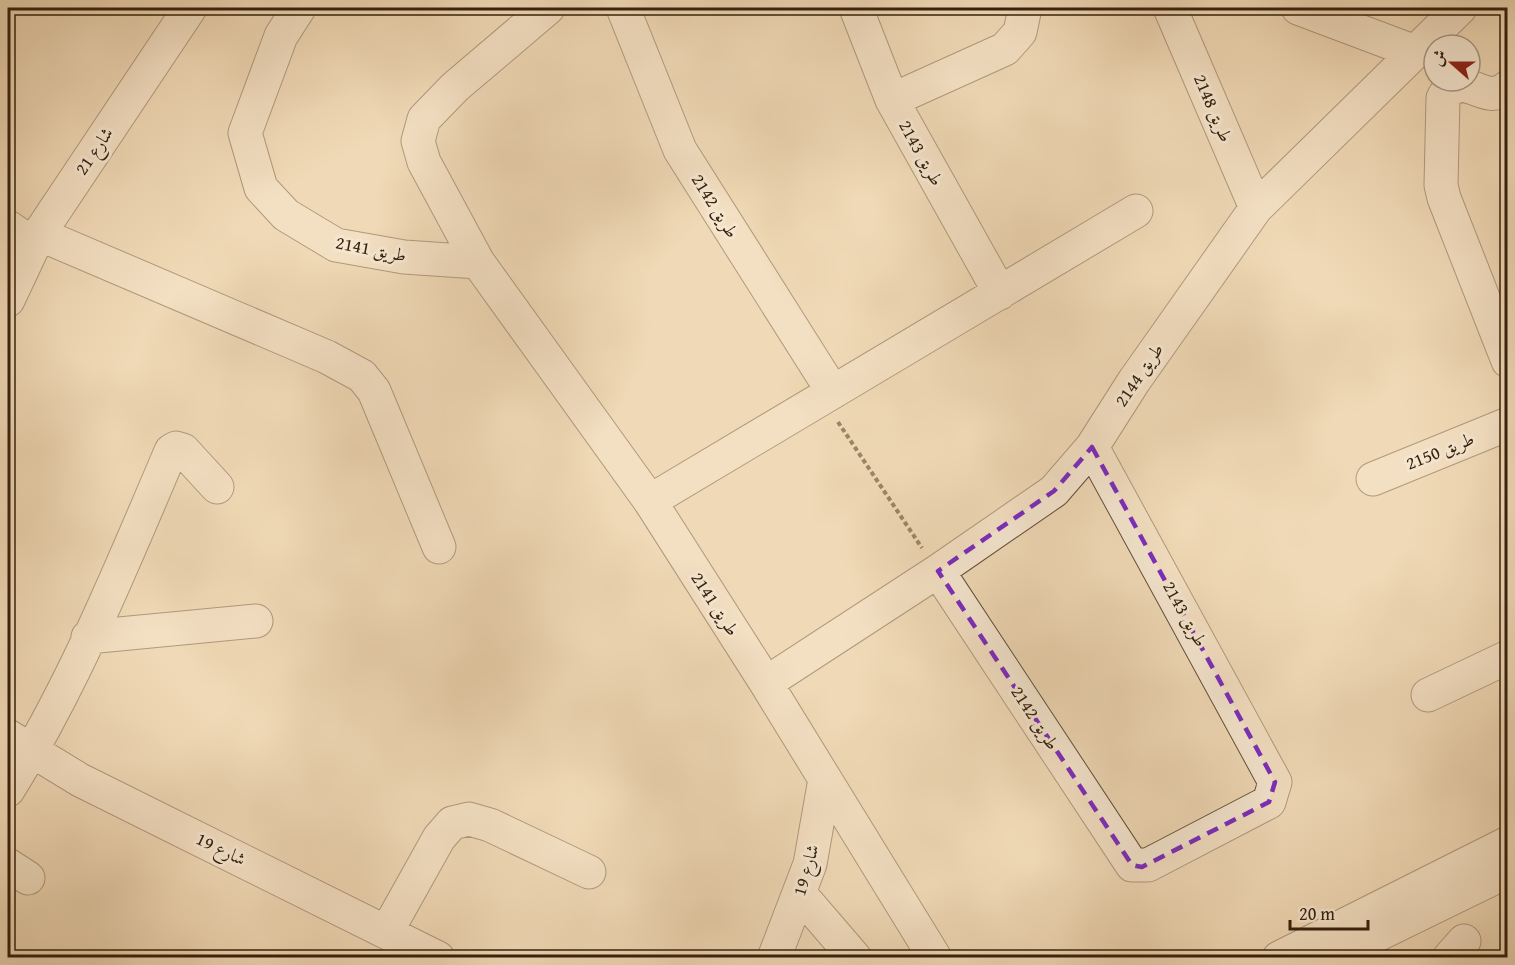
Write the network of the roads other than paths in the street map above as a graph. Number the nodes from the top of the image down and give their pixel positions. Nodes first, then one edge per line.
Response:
1 (190, 8) edge
2 (298, 8) edge
3 (548, 8) edge
4 (623, 8) edge
5 (856, 8) edge
6 (1025, 8) edge
7 (1170, 8) edge
8 (1298, 8) edge
9 (1460, 8) edge
10 (1415, 52) junction
11 (1508, 87) edge
12 (892, 100) junction
13 (1256, 208) junction
14 (1136, 211) dead end
15 (27, 235) edge
16 (478, 262) junction
17 (1000, 292) junction
18 (8, 300) edge
19 (1508, 361) edge
20 (828, 395) junction
21 (1508, 424) edge
22 (1092, 447) junction
23 (1373, 479) dead end
24 (218, 487) dead end
25 (650, 501) junction
26 (439, 547) dead end
27 (938, 571) junction
28 (256, 621) dead end
29 (88, 637) junction
30 (1508, 657) edge
31 (766, 682) junction
32 (1428, 695) dead end
33 (20, 744) edge
34 (825, 779) junction
35 (8, 790) edge
36 (1508, 843) edge
37 (1132, 865) joint
38 (1508, 871) edge
39 (589, 872) dead end
40 (800, 894) junction
41 (387, 931) junction
42 (438, 957) edge
43 (774, 957) edge
44 (855, 957) edge
45 (935, 957) edge
46 (1279, 957) edge
47 (1330, 957) edge

1 - 15 street, شارع 21
2 - 16 street, طريق 2141
3 - 16 street, طريق 2141
4 - 20 street, طريق 2142
5 - 12 street, طريق 2143
6 - 12 street
7 - 13 street, طريق 2148
8 - 10 street
9 - 10 street, طريق 2144
10 - 13 street, طريق 2144
11 - 19 street
12 - 17 street, طريق 2143
13 - 22 street, طريق 2144
14 - 17 street
15 - 18 street, شارع 21
15 - 26 street
16 - 25 street, طريق 2141
17 - 20 street
20 - 25 street
21 - 23 street, طريق 2150
22 - 27 street, طريق 2144
22 - 37 street, طريق 2143
24 - 29 street
25 - 31 street, طريق 2141
27 - 31 street, طريق 2144
27 - 37 street, طريق 2142
28 - 29 street
29 - 33 street
30 - 32 street
31 - 34 street, طريق 2141
33 - 35 street
33 - 41 street, شارع 19
34 - 40 street, شارع 19
34 - 45 street, طريق 2141
36 - 46 street
38 - 47 street
39 - 41 street
40 - 43 street, شارع 19
40 - 44 street
41 - 42 street, شارع 19

